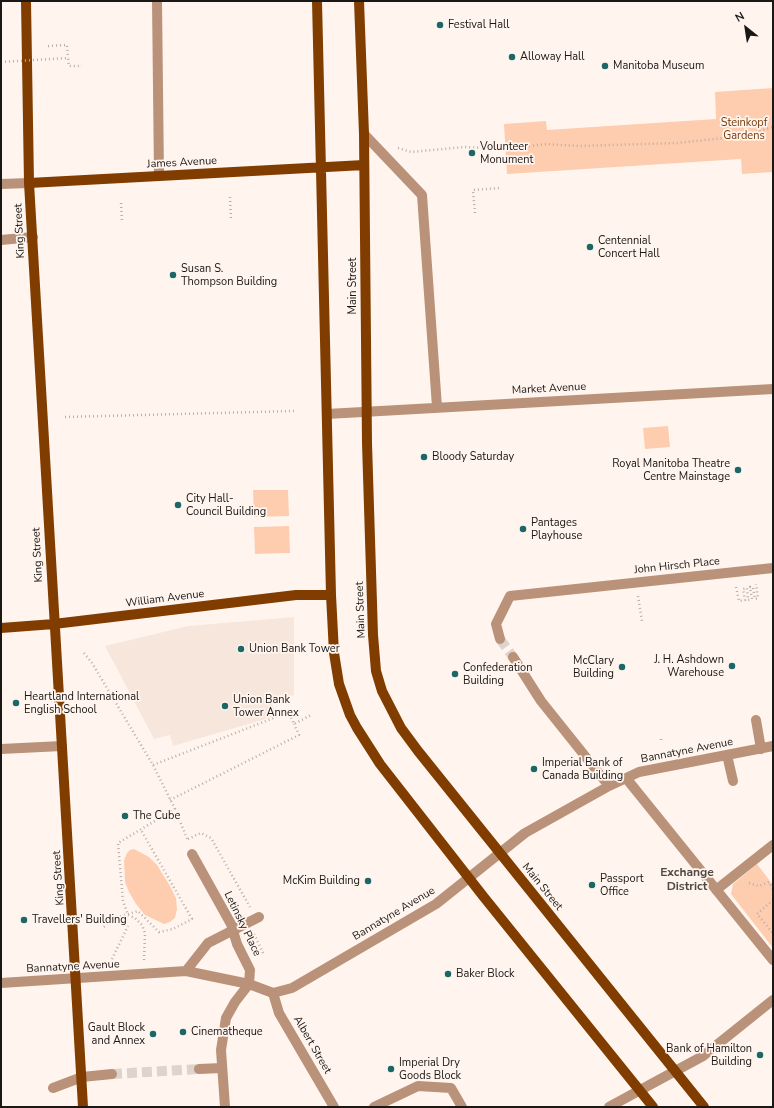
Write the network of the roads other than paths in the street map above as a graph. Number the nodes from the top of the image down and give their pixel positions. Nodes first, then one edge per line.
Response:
1 (26, 1) edge
2 (157, 1) edge
3 (317, 1) edge
4 (358, 1) edge
5 (364, 134) junction
6 (364, 165) junction
7 (322, 168) junction
8 (159, 176) junction
9 (29, 183) junction
10 (1, 184) edge
11 (33, 237) junction
12 (1, 240) edge
13 (773, 389) edge
14 (437, 407) junction
15 (367, 411) junction
16 (327, 414) junction
17 (773, 568) edge
18 (331, 595) junction
19 (54, 624) junction
20 (1, 628) edge
21 (500, 639) tunnel mouth
22 (513, 657) tunnel mouth
23 (756, 720) dead end
24 (62, 746) junction
25 (773, 746) edge
26 (761, 748) junction
27 (1, 749) edge
28 (727, 755) junction
29 (626, 778) junction
30 (733, 781) dead end
31 (609, 786) junction
32 (773, 845) edge
33 (192, 854) road end
34 (499, 854) junction
35 (469, 878) junction
36 (716, 890) junction
37 (257, 918) road end
38 (233, 930) junction
39 (773, 960) edge
40 (186, 971) junction
41 (77, 979) junction
42 (1, 983) edge
43 (249, 984) junction
44 (273, 993) junction
45 (773, 1000) edge
46 (222, 1068) junction
47 (199, 1069) tunnel mouth
48 (675, 1071) junction
49 (112, 1074) tunnel mouth
50 (82, 1077) junction
51 (53, 1088) dead end
52 (639, 1090) junction
53 (83, 1107) edge
54 (225, 1107) edge
55 (334, 1107) edge
56 (374, 1107) edge
57 (462, 1107) edge
58 (609, 1107) edge
59 (653, 1107) edge
60 (704, 1107) edge

1 - 9 main road, King Street
2 - 8 street
3 - 7 main road
4 - 5 main road, Main Street
5 - 6 main road, Main Street
5 - 14 street
6 - 7 main road, James Avenue
6 - 15 main road, Main Street
7 - 8 main road, James Avenue
7 - 16 main road
8 - 9 main road, James Avenue
9 - 10 street, James Avenue
9 - 11 main road, King Street
11 - 12 street
11 - 19 main road, King Street
13 - 14 street, Market Avenue
14 - 15 street, Market Avenue
15 - 16 street, Market Avenue
15 - 34 main road, Main Street
16 - 18 main road
17 - 21 street, John Hirsch Place
18 - 19 main road, William Avenue
18 - 35 main road
19 - 20 main road, William Avenue
19 - 24 main road, King Street
22 - 31 street
23 - 26 street
24 - 27 street
24 - 41 main road, King Street
25 - 26 street, Bannatyne Avenue
26 - 28 street, Bannatyne Avenue
28 - 29 street, Bannatyne Avenue
28 - 30 street
29 - 31 street, Bannatyne Avenue
29 - 36 street
31 - 34 street, Bannatyne Avenue
32 - 36 street
33 - 38 street, Letinsky Place
34 - 35 street, Bannatyne Avenue
34 - 48 main road, Main Street
35 - 44 street, Bannatyne Avenue
35 - 52 main road
36 - 39 street
37 - 38 street
38 - 40 street
38 - 43 street, Letinsky Place
40 - 41 street, Bannatyne Avenue
40 - 43 street, Bannatyne Avenue
41 - 42 street, Bannatyne Avenue
41 - 50 main road, King Street
43 - 44 street, Bannatyne Avenue
43 - 46 street
44 - 55 street, Albert Street
45 - 48 street
46 - 47 street
46 - 54 street
48 - 52 street
48 - 60 main road, Main Street
49 - 50 street
50 - 51 street
50 - 53 main road, King Street
52 - 58 street
52 - 59 main road
56 - 57 street

